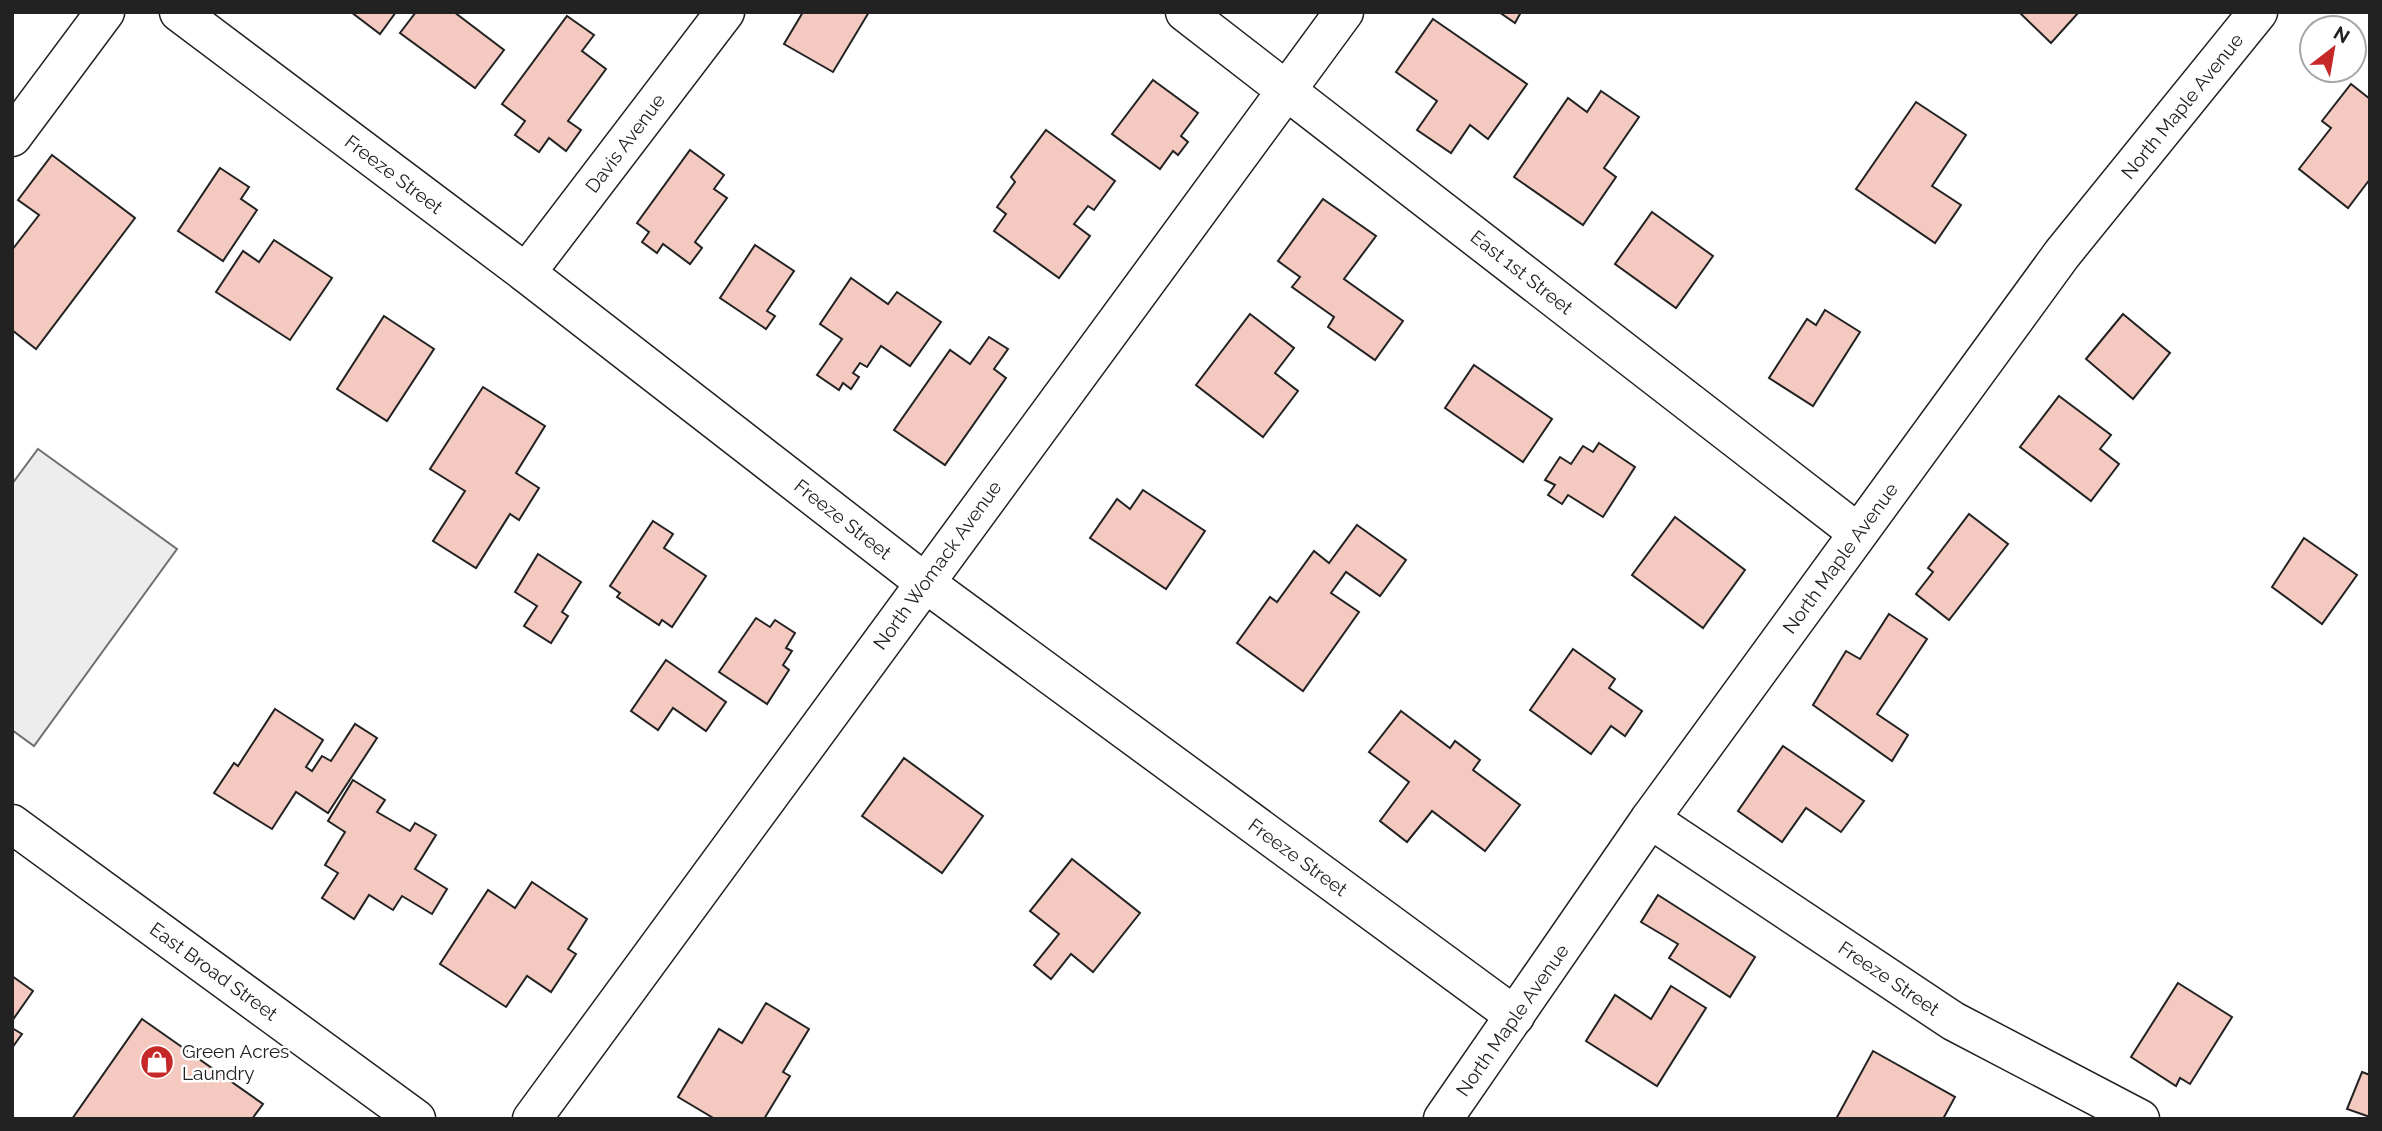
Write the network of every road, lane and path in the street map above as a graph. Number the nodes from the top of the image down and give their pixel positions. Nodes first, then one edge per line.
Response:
1 (105, 12) edge
2 (179, 12) edge
3 (725, 12) edge
4 (1185, 12) edge
5 (1344, 12) edge
6 (2258, 12) edge
7 (1287, 89) junction
8 (12, 137) edge
9 (526, 273) junction
10 (1858, 533) junction
11 (924, 582) junction
12 (1650, 818) junction
13 (12, 824) edge
14 (1515, 1016) junction
15 (415, 1119) edge
16 (532, 1119) edge
17 (1443, 1119) edge
18 (2140, 1119) edge

1 - 8 street
2 - 9 street, Freeze Street
3 - 9 street, Davis Avenue
4 - 7 street, East 1st Street
5 - 7 street, North Womack Avenue
6 - 10 street, North Maple Avenue
7 - 10 street, East 1st Street
7 - 11 street, North Womack Avenue
9 - 11 street, Freeze Street
10 - 12 street, North Maple Avenue
11 - 14 street, Freeze Street
11 - 16 street, North Womack Avenue
12 - 14 street, North Maple Avenue
12 - 18 street, Freeze Street
13 - 15 street, East Broad Street
14 - 17 street, North Maple Avenue

